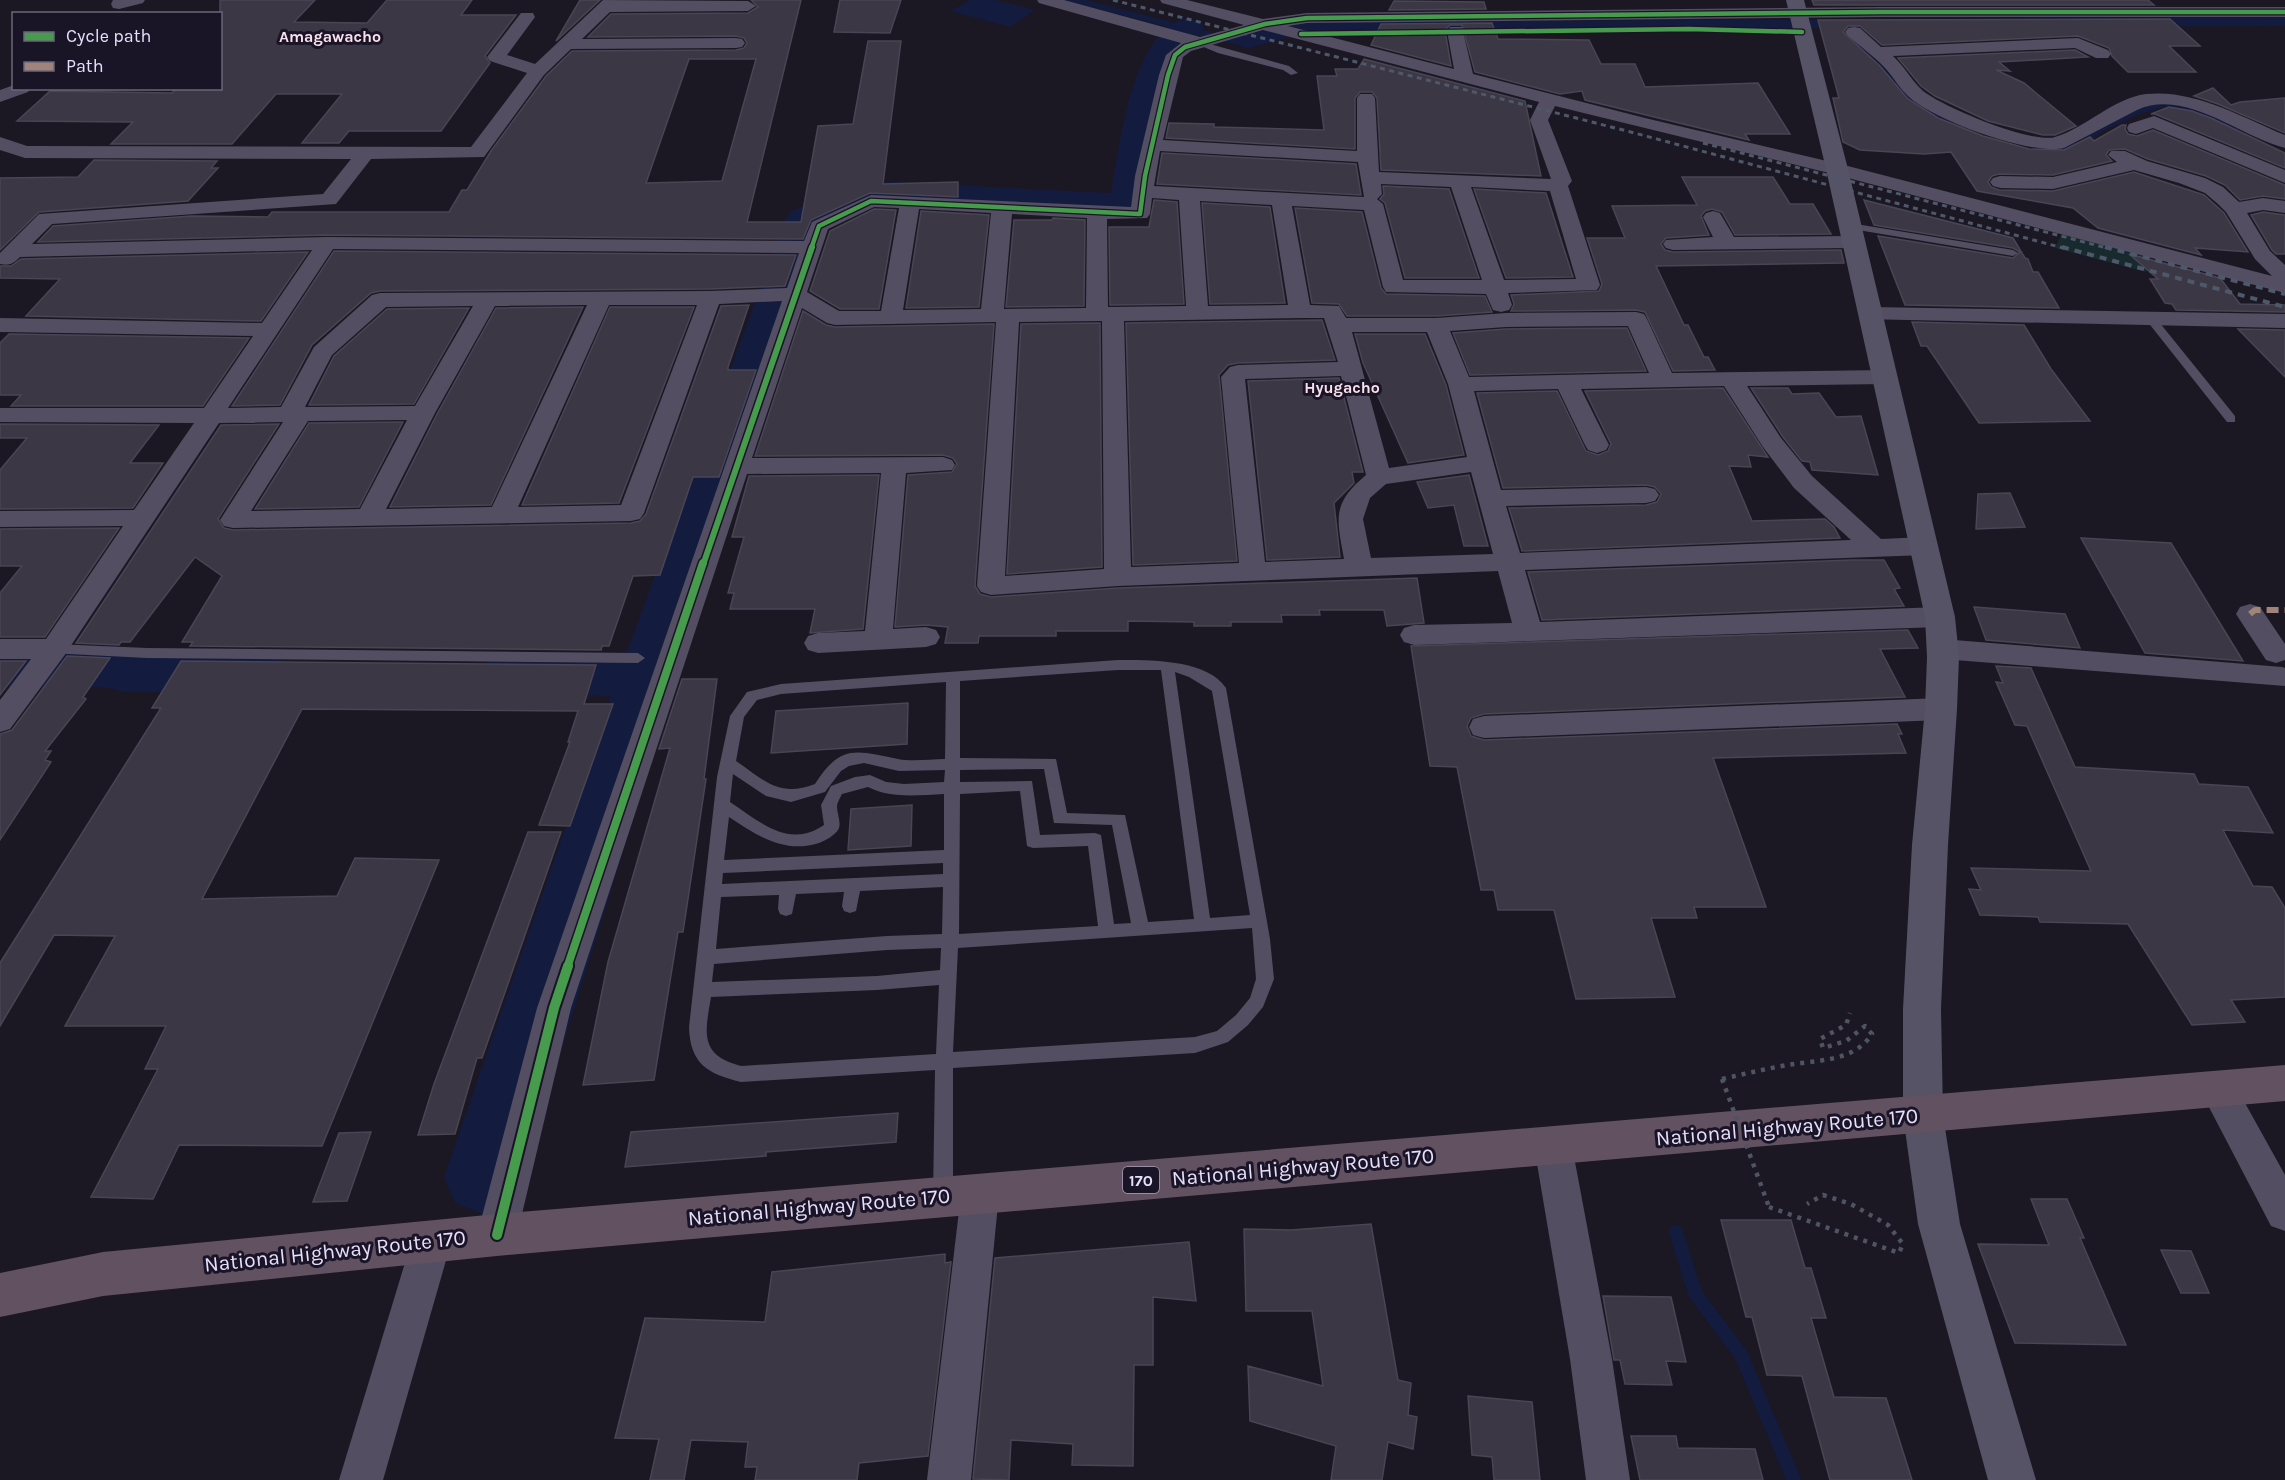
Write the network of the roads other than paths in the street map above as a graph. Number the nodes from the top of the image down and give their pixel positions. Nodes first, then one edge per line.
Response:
1 (137, 0) edge
2 (1045, 0) edge
3 (1168, 0) edge
4 (609, 3) edge
5 (116, 6) edge
6 (748, 6) dead end
7 (1879, 6) edge
8 (1958, 6) edge
9 (2176, 6) edge
10 (2285, 12) edge
11 (1454, 16) edge
12 (526, 17) dead end
13 (1810, 22) edge
14 (1270, 25) junction
15 (2240, 29) dead end
16 (2285, 29) edge
17 (2089, 30) dead end
18 (1960, 31) dead end
19 (1854, 32) junction
20 (1878, 32) dead end
21 (1214, 39) junction
22 (736, 43) dead end
23 (567, 44) junction
24 (1876, 51) junction
25 (2102, 54) dead end
26 (538, 71) junction
27 (1294, 73) dead end
28 (1464, 75) junction
29 (17, 90) edge
30 (0, 97) edge
31 (1366, 98) dead end
32 (1550, 99) junction
33 (2136, 128) dead end
34 (2285, 142) edge
35 (0, 143) edge
36 (1152, 145) junction
37 (364, 154) junction
38 (1368, 167) junction
39 (1837, 169) junction
40 (2285, 177) edge
41 (1459, 182) junction
42 (2000, 182) dead end
43 (1558, 185) junction
44 (1144, 192) junction
45 (1189, 194) junction
46 (1281, 199) junction
47 (910, 203) junction
48 (1373, 204) junction
49 (1002, 207) junction
50 (2285, 207) edge
51 (2234, 209) junction
52 (1097, 214) junction
53 (1713, 217) dead end
54 (1852, 234) junction
55 (327, 243) junction
56 (1727, 243) junction
57 (1673, 244) dead end
58 (802, 247) junction
59 (2013, 253) dead end
60 (7, 258) edge
61 (2285, 277) edge
62 (2285, 286) edge
63 (1495, 287) junction
64 (785, 295) junction
65 (602, 298) junction
66 (710, 298) junction
67 (488, 299) junction
68 (1197, 312) junction
69 (1300, 312) junction
70 (1105, 313) junction
71 (1870, 314) junction
72 (1000, 315) junction
73 (891, 317) junction
74 (2151, 319) junction
75 (1506, 320) junction
76 (2285, 321) edge
77 (0, 325) edge
78 (1339, 325) junction
79 (1436, 325) junction
80 (268, 330) junction
81 (1351, 369) junction
82 (1885, 377) junction
83 (1731, 379) junction
84 (1664, 380) junction
85 (1566, 382) junction
86 (1461, 384) junction
87 (295, 413) junction
88 (423, 413) junction
89 (0, 415) edge
90 (208, 417) junction
91 (2232, 419) dead end
92 (1597, 445) dead end
93 (1481, 463) junction
94 (894, 465) junction
95 (943, 465) dead end
96 (736, 466) junction
97 (1379, 477) junction
98 (1646, 495) dead end
99 (1491, 498) junction
100 (501, 515) junction
101 (369, 517) junction
102 (141, 518) junction
103 (0, 519) edge
104 (1925, 546) junction
105 (1875, 548) junction
106 (1510, 562) junction
107 (1359, 568) junction
108 (1253, 572) junction
109 (1118, 577) junction
110 (2250, 614) dead end
111 (1529, 632) junction
112 (1941, 633) junction
113 (1414, 635) dead end
114 (926, 637) dead end
115 (878, 640) junction
116 (818, 643) dead end
117 (0, 648) edge
118 (639, 658) dead end
119 (45, 660) junction
120 (1167, 665) junction
121 (2282, 666) edge
122 (954, 676) junction
123 (1941, 709) junction
124 (0, 721) edge
125 (1484, 727) dead end
126 (728, 764) junction
127 (952, 765) junction
128 (952, 788) junction
129 (722, 805) junction
130 (951, 856) junction
131 (715, 867) junction
132 (951, 880) junction
133 (853, 885) junction
134 (788, 887) junction
135 (712, 891) junction
136 (850, 906) dead end
137 (786, 909) dead end
138 (1259, 921) junction
139 (1203, 925) junction
140 (1141, 930) junction
141 (1107, 932) junction
142 (950, 942) junction
143 (706, 957) junction
144 (948, 977) junction
145 (703, 990) junction
146 (944, 1062) junction
147 (2285, 1083) edge
148 (2217, 1088) junction
149 (1923, 1115) junction
150 (1553, 1146) junction
151 (962, 1195) junction
152 (2285, 1213) edge
153 (497, 1235) junction
154 (431, 1243) junction
155 (0, 1295) edge
156 (361, 1480) edge
157 (949, 1480) edge
158 (1608, 1480) edge
159 (2012, 1480) edge

1 - 5 street
2 - 21 street
3 - 14 street
4 - 6 street
4 - 23 street
7 - 8 street
7 - 13 street
8 - 9 street
9 - 10 street
11 - 13 street
11 - 14 street
11 - 28 street
12 - 26 street
13 - 19 street
13 - 39 street
14 - 21 street
14 - 28 street
15 - 16 street
17 - 18 street
19 - 20 street
19 - 24 street
21 - 27 lane
21 - 36 street
22 - 23 street
23 - 26 street
24 - 25 street
24 - 34 street
26 - 37 street
28 - 32 street
29 - 30 street
31 - 38 street
32 - 39 street
32 - 43 street
33 - 40 street
35 - 37 street
36 - 38 street
36 - 44 street
37 - 60 street
38 - 41 street
38 - 48 street
39 - 54 street
39 - 62 street
41 - 43 street
41 - 63 street
42 - 51 street
43 - 63 street
44 - 45 street
44 - 52 street
45 - 46 street
45 - 68 street
46 - 48 street
46 - 69 street
47 - 49 street
47 - 58 street
47 - 73 street
48 - 63 street
49 - 52 street
49 - 72 street
50 - 51 street
51 - 61 street
52 - 70 street
53 - 56 street
54 - 56 street
54 - 59 lane
54 - 71 street
55 - 58 street
55 - 60 street
55 - 80 street
56 - 57 street
58 - 64 street
63 - 75 street
64 - 66 street
64 - 73 street
64 - 96 street
65 - 66 street
65 - 67 street
65 - 100 street
66 - 100 street
67 - 87 street
67 - 88 street
68 - 69 street
68 - 70 street
69 - 78 street
70 - 72 street
70 - 109 street
71 - 74 street
71 - 82 street
72 - 73 street
72 - 109 street
74 - 76 street
74 - 91 lane
75 - 79 street
75 - 84 street
77 - 80 street
78 - 79 street
78 - 81 street
79 - 86 street
80 - 90 street
81 - 97 street
81 - 108 street
82 - 83 street
82 - 104 street
83 - 84 street
83 - 105 street
84 - 85 street
85 - 86 street
85 - 92 street
86 - 93 street
87 - 88 street
87 - 90 street
87 - 101 street
88 - 101 street
89 - 90 street
90 - 102 street
93 - 97 street
93 - 99 street
94 - 95 street
94 - 96 street
94 - 115 street
96 - 153 street
97 - 107 street
98 - 99 street
99 - 106 street
100 - 101 street
102 - 103 street
102 - 119 street
104 - 105 street
104 - 112 street
105 - 106 street
106 - 107 street
106 - 111 street
107 - 108 street
108 - 109 street
110 - 121 street
111 - 112 street
111 - 113 street
112 - 121 street
112 - 123 street
114 - 115 street
115 - 116 street
117 - 119 street
118 - 119 lane
119 - 124 street
120 - 122 lane
120 - 138 lane
120 - 139 lane
122 - 126 lane
122 - 127 lane
123 - 125 street
123 - 149 street
126 - 127 lane
126 - 129 lane
127 - 128 lane
127 - 140 lane
128 - 129 lane
128 - 130 lane
128 - 141 lane
129 - 131 lane
130 - 131 lane
130 - 132 lane
131 - 135 lane
132 - 133 lane
132 - 142 lane
133 - 134 lane
133 - 136 lane
134 - 135 lane
134 - 137 lane
135 - 143 lane
138 - 139 lane
138 - 146 lane
139 - 140 lane
140 - 141 lane
141 - 142 lane
142 - 143 lane
142 - 144 lane
143 - 145 lane
144 - 145 lane
144 - 146 lane
145 - 146 lane
146 - 151 lane
147 - 148 highway, National Highway Route 170 / 170
148 - 149 highway, National Highway Route 170 / 170
148 - 152 street
149 - 150 highway, National Highway Route 170 / 170
149 - 159 street
150 - 151 highway, National Highway Route 170 / 170
150 - 158 street
151 - 153 highway, National Highway Route 170 / 170
151 - 157 street
153 - 154 highway, National Highway Route 170 / 170
154 - 155 highway, National Highway Route 170 / 170
154 - 156 street

